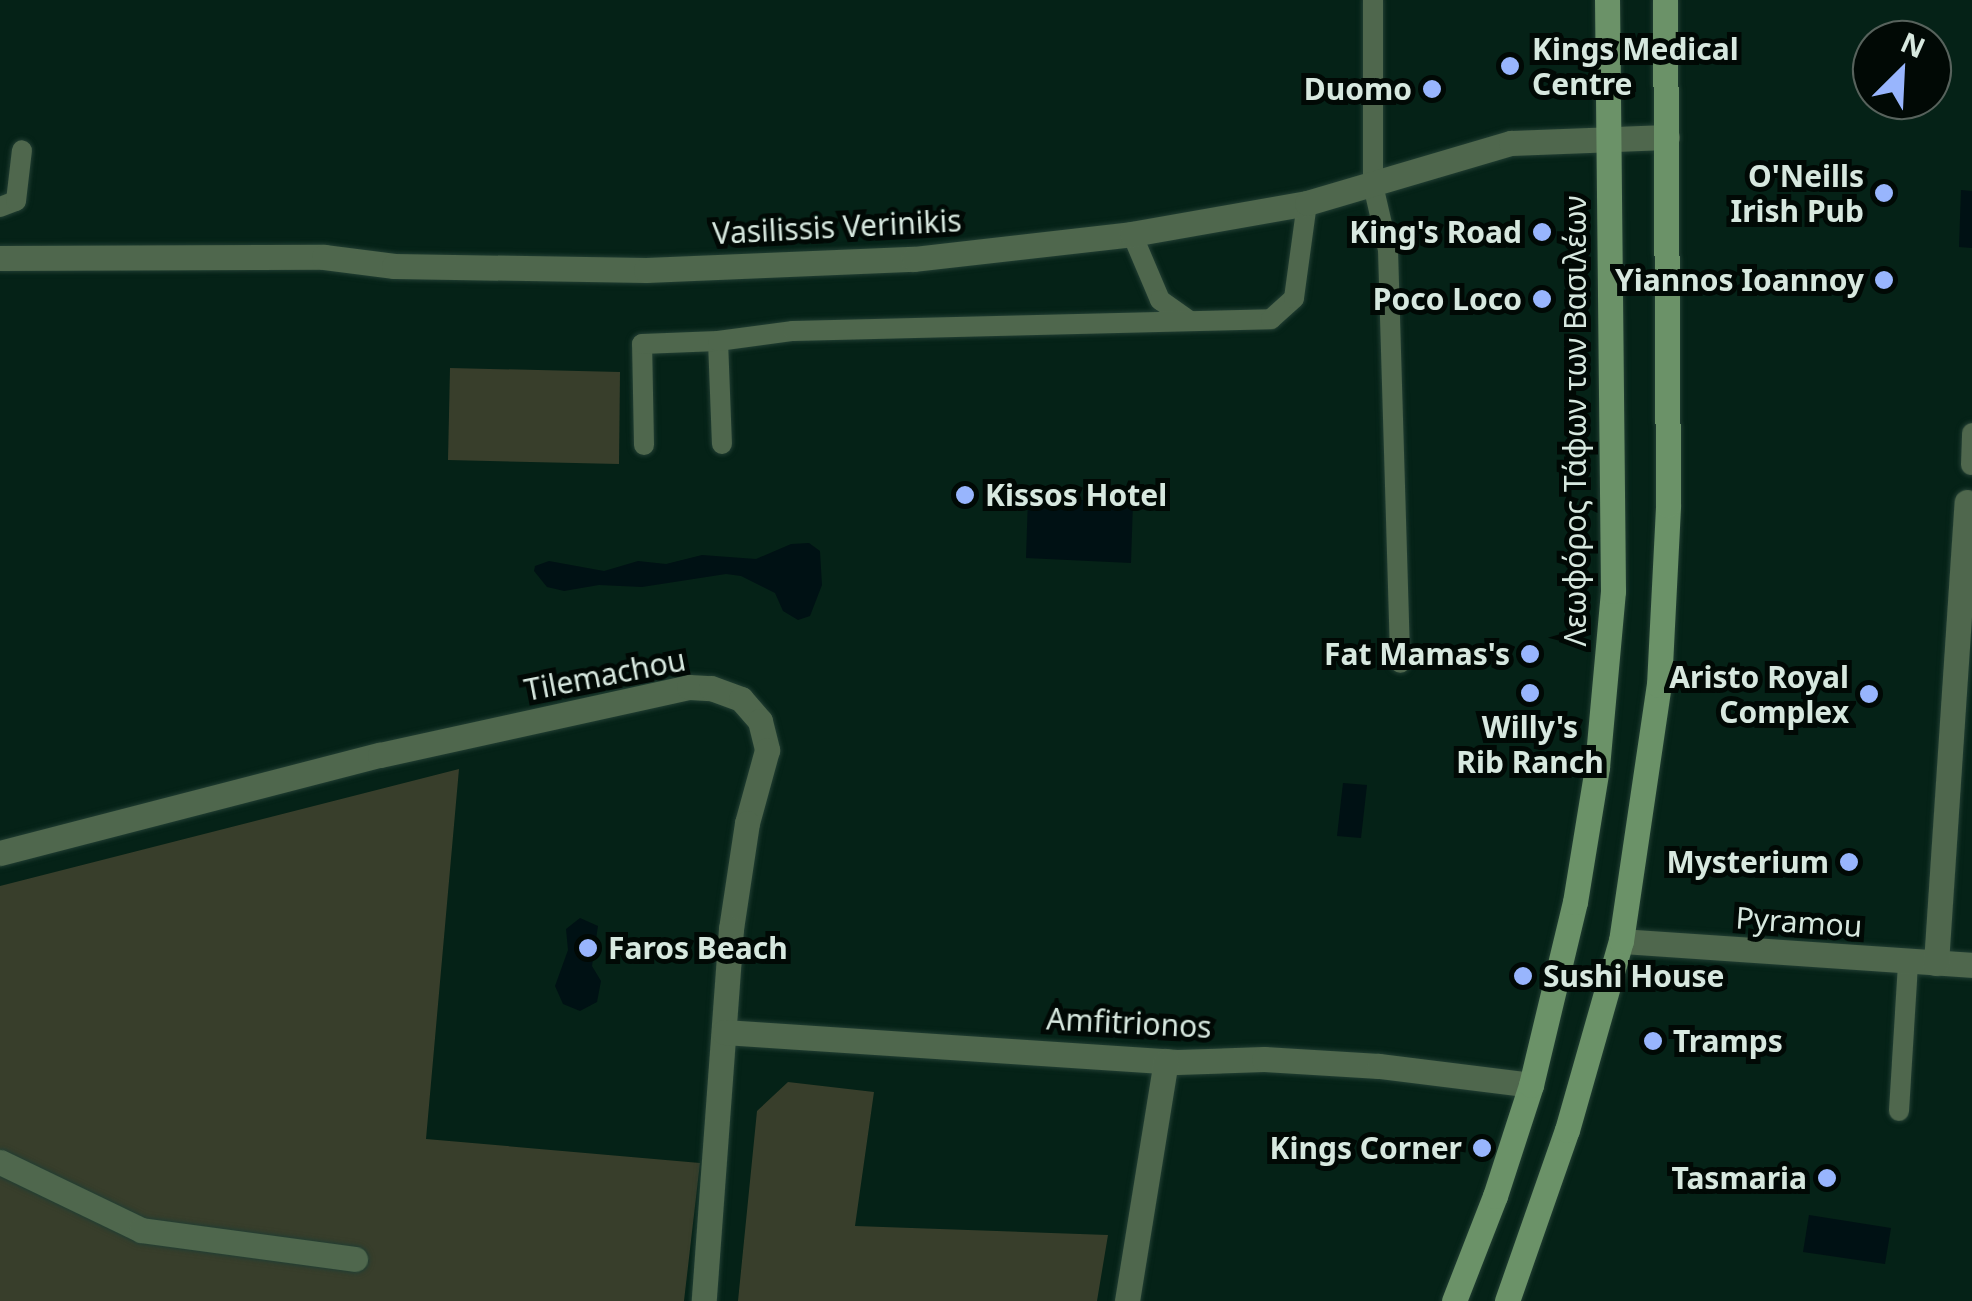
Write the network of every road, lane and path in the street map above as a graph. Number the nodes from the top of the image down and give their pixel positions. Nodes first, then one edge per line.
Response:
1 (1373, 0) edge
2 (1607, 0) edge
3 (1665, 0) edge
4 (1666, 136) junction
5 (1607, 137) junction
6 (22, 150) dead end
7 (1374, 185) junction
8 (1306, 204) junction
9 (0, 206) edge
10 (1132, 234) junction
11 (0, 258) edge
12 (1190, 321) junction
13 (718, 341) junction
14 (1972, 433) edge
15 (722, 444) dead end
16 (644, 446) dead end
17 (1971, 465) edge
18 (1968, 502) dead end
19 (1400, 663) dead end
20 (0, 854) edge
21 (1621, 942) junction
22 (1908, 962) junction
23 (1936, 962) junction
24 (1972, 965) edge
25 (724, 1032) junction
26 (1166, 1061) junction
27 (1531, 1084) junction
28 (1899, 1111) dead end
29 (0, 1162) edge
30 (355, 1259) dead end
31 (1514, 1295) edge
32 (704, 1301) edge
33 (1128, 1301) edge
34 (1454, 1301) edge

1 - 7 lane
2 - 5 main road, Λεωφόρος Τάφων των Βασιλέων
3 - 4 main road
4 - 5 street, Vasilissis Verinikis
4 - 21 main road
5 - 7 street, Vasilissis Verinikis
5 - 27 main road, Λεωφόρος Τάφων των Βασιλέων
6 - 9 lane
7 - 8 street, Vasilissis Verinikis
7 - 19 lane
8 - 10 street, Vasilissis Verinikis
8 - 12 lane
10 - 11 street, Vasilissis Verinikis
10 - 12 lane
12 - 13 lane
13 - 15 lane
13 - 16 lane
14 - 17 lane
18 - 23 street
20 - 25 street, Tilemachou
21 - 22 street, Pyramou
21 - 31 main road
22 - 23 street, Pyramou
22 - 28 lane
23 - 24 street, Pyramou
25 - 26 street, Amfitrionos
25 - 32 street, Tilemachou
26 - 27 street, Amfitrionos
26 - 33 street
27 - 34 main road, Λεωφόρος Τάφων των Βασιλέων
29 - 30 street

